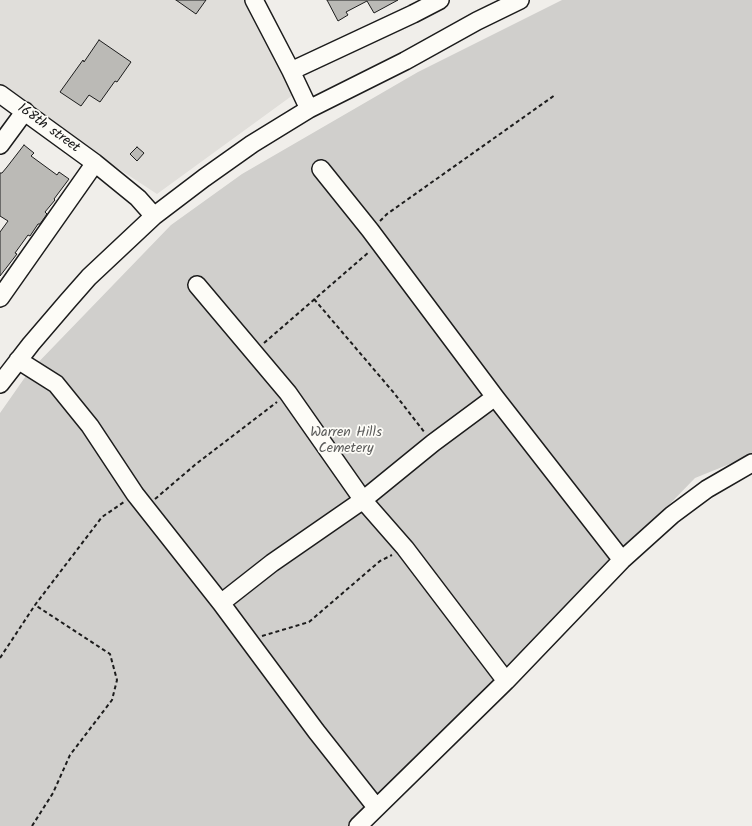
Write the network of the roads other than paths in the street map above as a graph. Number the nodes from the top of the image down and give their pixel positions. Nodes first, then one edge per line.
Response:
1 (254, 0) edge
2 (440, 0) edge
3 (520, 0) edge
4 (409, 7) edge
5 (291, 71) junction
6 (0, 94) edge
7 (308, 109) junction
8 (25, 111) junction
9 (0, 145) edge
10 (96, 163) junction
11 (321, 168) dead end
12 (154, 216) junction
13 (197, 285) dead end
14 (0, 298) edge
15 (18, 360) junction
16 (0, 384) edge
17 (495, 397) junction
18 (752, 463) edge
19 (363, 500) junction
20 (622, 560) junction
21 (221, 603) junction
22 (506, 681) junction
23 (376, 807) junction
24 (358, 826) edge

1 - 5 street
2 - 4 street
3 - 7 street
4 - 5 street
5 - 7 street
6 - 8 street, 168th street
7 - 12 street
8 - 9 street
8 - 10 street, 168th street
10 - 12 street, 168th street
10 - 14 street
11 - 17 street
12 - 15 street
13 - 19 street
15 - 16 street
15 - 21 street
17 - 19 street
17 - 20 street
18 - 20 street
19 - 21 street
19 - 22 street
20 - 22 street
21 - 23 street
22 - 23 street
23 - 24 street

